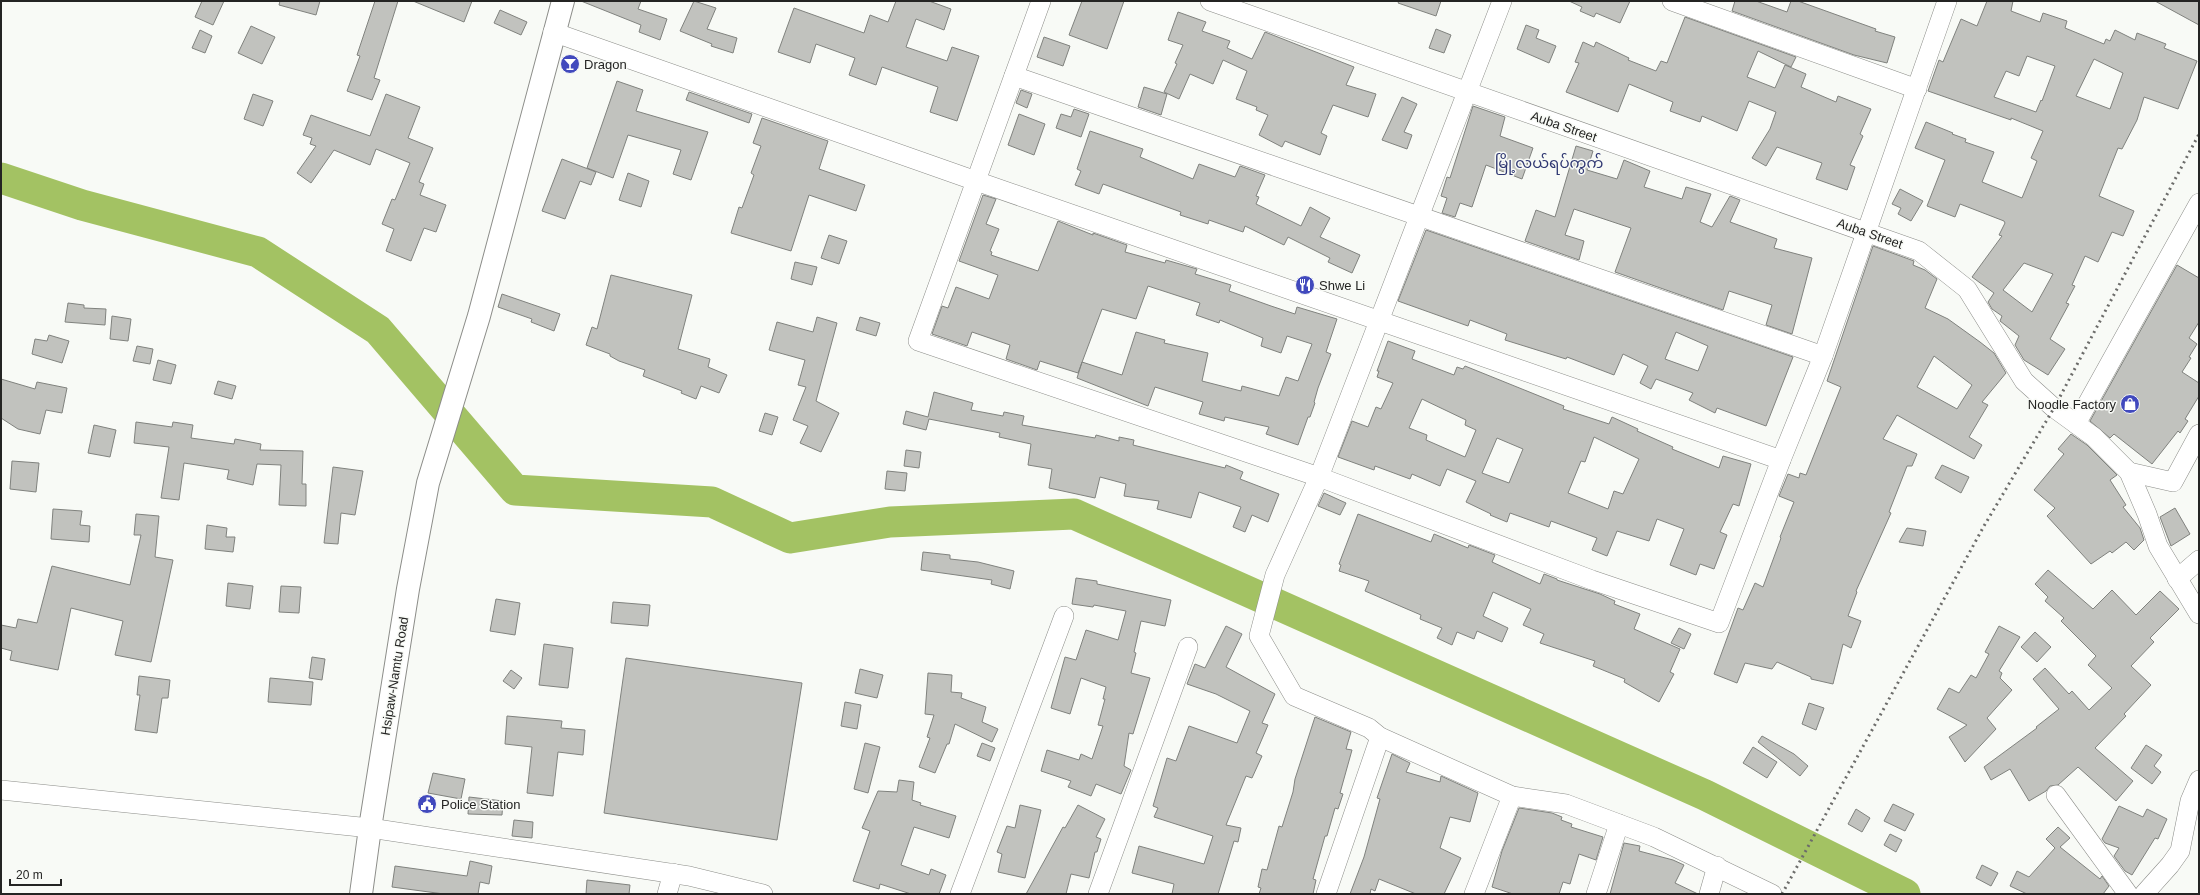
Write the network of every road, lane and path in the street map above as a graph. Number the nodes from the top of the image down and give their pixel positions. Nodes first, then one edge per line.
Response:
1 (563, 1) edge
2 (1041, 1) edge
3 (1210, 1) edge
4 (1502, 1) edge
5 (1672, 1) edge
6 (1947, 1) edge
7 (553, 32) junction
8 (1014, 76) junction
9 (1917, 89) junction
10 (1467, 92) junction
11 (976, 181) junction
12 (2199, 203) edge
13 (1419, 216) junction
14 (1867, 233) junction
15 (1379, 321) junction
16 (1823, 356) junction
17 (2076, 424) junction
18 (2199, 434) edge
19 (1781, 460) junction
20 (2129, 472) junction
21 (1318, 477) junction
22 (2199, 560) edge
23 (2177, 579) junction
24 (2199, 614) edge
25 (1064, 616) dead end
26 (1188, 647) dead end
27 (1380, 737) junction
28 (2199, 780) edge
29 (1, 790) edge
30 (2056, 795) dead end
31 (1512, 796) junction
32 (1619, 824) junction
33 (370, 828) junction
34 (1717, 866) junction
35 (673, 873) junction
36 (361, 894) edge
37 (667, 894) edge
38 (763, 894) edge
39 (960, 894) edge
40 (1098, 894) edge
41 (1326, 894) edge
42 (1474, 894) edge
43 (1596, 894) edge
44 (1709, 894) edge
45 (1772, 894) edge
46 (2128, 894) edge
47 (2144, 894) edge

1 - 7 main road, Hsipaw-Namtu Road
2 - 8 street
3 - 10 street, Auba Street
4 - 10 street
5 - 9 street
6 - 9 street
7 - 11 street
7 - 33 main road, Hsipaw-Namtu Road
8 - 11 street
8 - 13 street
9 - 14 street
10 - 13 street
10 - 14 street, Auba Street
11 - 15 street
11 - 21 street
12 - 17 street
13 - 15 street
13 - 16 street
14 - 16 street
14 - 17 street, Auba Street
15 - 19 street
15 - 21 street
16 - 19 street
17 - 20 street, Auba Street
18 - 20 street
19 - 21 street
20 - 23 street
21 - 27 street
22 - 23 street
23 - 24 street
25 - 39 street
26 - 40 street
27 - 31 street
27 - 41 street
28 - 47 street
29 - 33 street
30 - 46 street
31 - 32 street
31 - 42 street
32 - 34 street
32 - 43 street
33 - 35 street
33 - 36 main road, Hsipaw-Namtu Road
34 - 44 street
34 - 45 street
35 - 37 street
35 - 38 street

